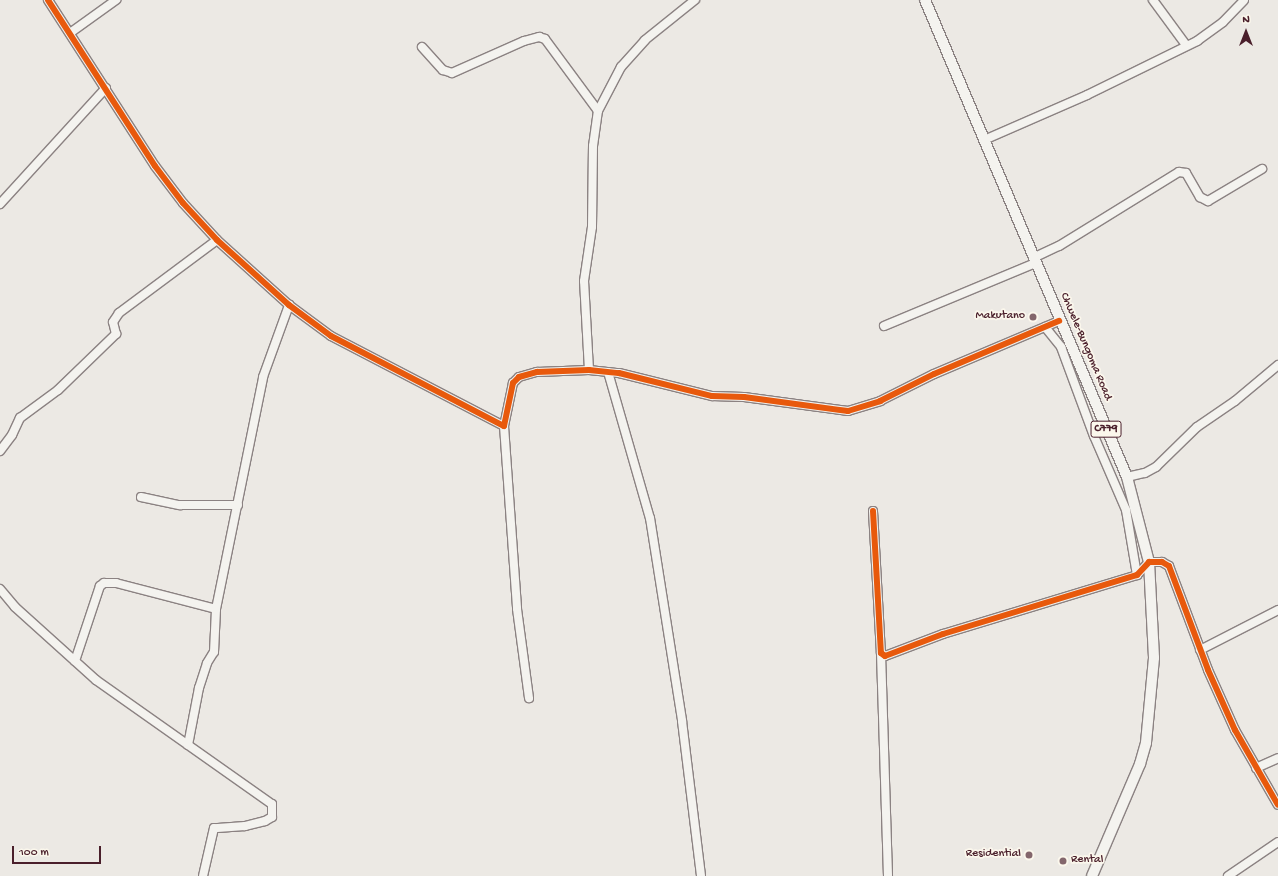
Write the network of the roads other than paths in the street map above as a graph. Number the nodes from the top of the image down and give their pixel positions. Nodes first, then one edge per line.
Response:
1 (48, 0) edge
2 (116, 0) edge
3 (695, 0) edge
4 (925, 0) edge
5 (1153, 0) edge
6 (1244, 0) edge
7 (70, 33) junction
8 (1186, 44) junction
9 (422, 48) dead end
10 (106, 88) junction
11 (598, 111) junction
12 (984, 140) junction
13 (1262, 168) dead end
14 (0, 204) edge
15 (217, 240) junction
16 (1034, 260) junction
17 (289, 305) junction
18 (1059, 321) junction
19 (884, 326) dead end
20 (1045, 327) junction
21 (1278, 364) edge
22 (589, 370) junction
23 (608, 372) junction
24 (1086, 384) junction
25 (1075, 388) junction
26 (504, 426) junction
27 (0, 452) edge
28 (1127, 476) junction
29 (141, 497) dead end
30 (238, 505) junction
31 (873, 511) dead end
32 (1149, 562) junction
33 (1137, 575) junction
34 (0, 590) edge
35 (216, 609) junction
36 (1278, 610) edge
37 (1200, 650) junction
38 (881, 653) junction
39 (75, 661) junction
40 (529, 698) dead end
41 (188, 745) junction
42 (1278, 758) edge
43 (1256, 768) junction
44 (1278, 805) edge
45 (1278, 842) edge
46 (203, 876) edge
47 (701, 876) edge
48 (888, 876) edge
49 (1092, 876) edge
50 (1228, 876) edge

1 - 7 street
2 - 7 street
3 - 11 street
4 - 12 main road, Chwele-Bungoma Road / C779
5 - 8 street
6 - 8 street
7 - 10 street
8 - 12 street
9 - 11 street
10 - 14 street
10 - 15 street
11 - 22 street
12 - 16 main road, Chwele-Bungoma Road / C779
13 - 16 street
15 - 17 street
15 - 27 street
16 - 18 main road, Chwele-Bungoma Road / C779
16 - 19 street
17 - 26 street
17 - 30 street
18 - 20 street
18 - 24 main road, Chwele-Bungoma Road / C779
20 - 23 street
20 - 25 street
21 - 28 street
22 - 23 street
22 - 26 street
23 - 47 street
24 - 25 street
24 - 28 main road, Chwele-Bungoma Road / C779
25 - 33 street
26 - 40 street
28 - 32 main road, Chwele-Bungoma Road / C779
29 - 30 street
30 - 35 street
31 - 38 street
32 - 33 street
32 - 37 street
32 - 49 main road, Chwele-Bungoma Road / C779
33 - 38 street
34 - 39 street
35 - 39 street
35 - 41 street
36 - 37 street
37 - 43 street
38 - 48 street
39 - 41 street
41 - 46 street
42 - 43 street
43 - 44 street
45 - 50 street

